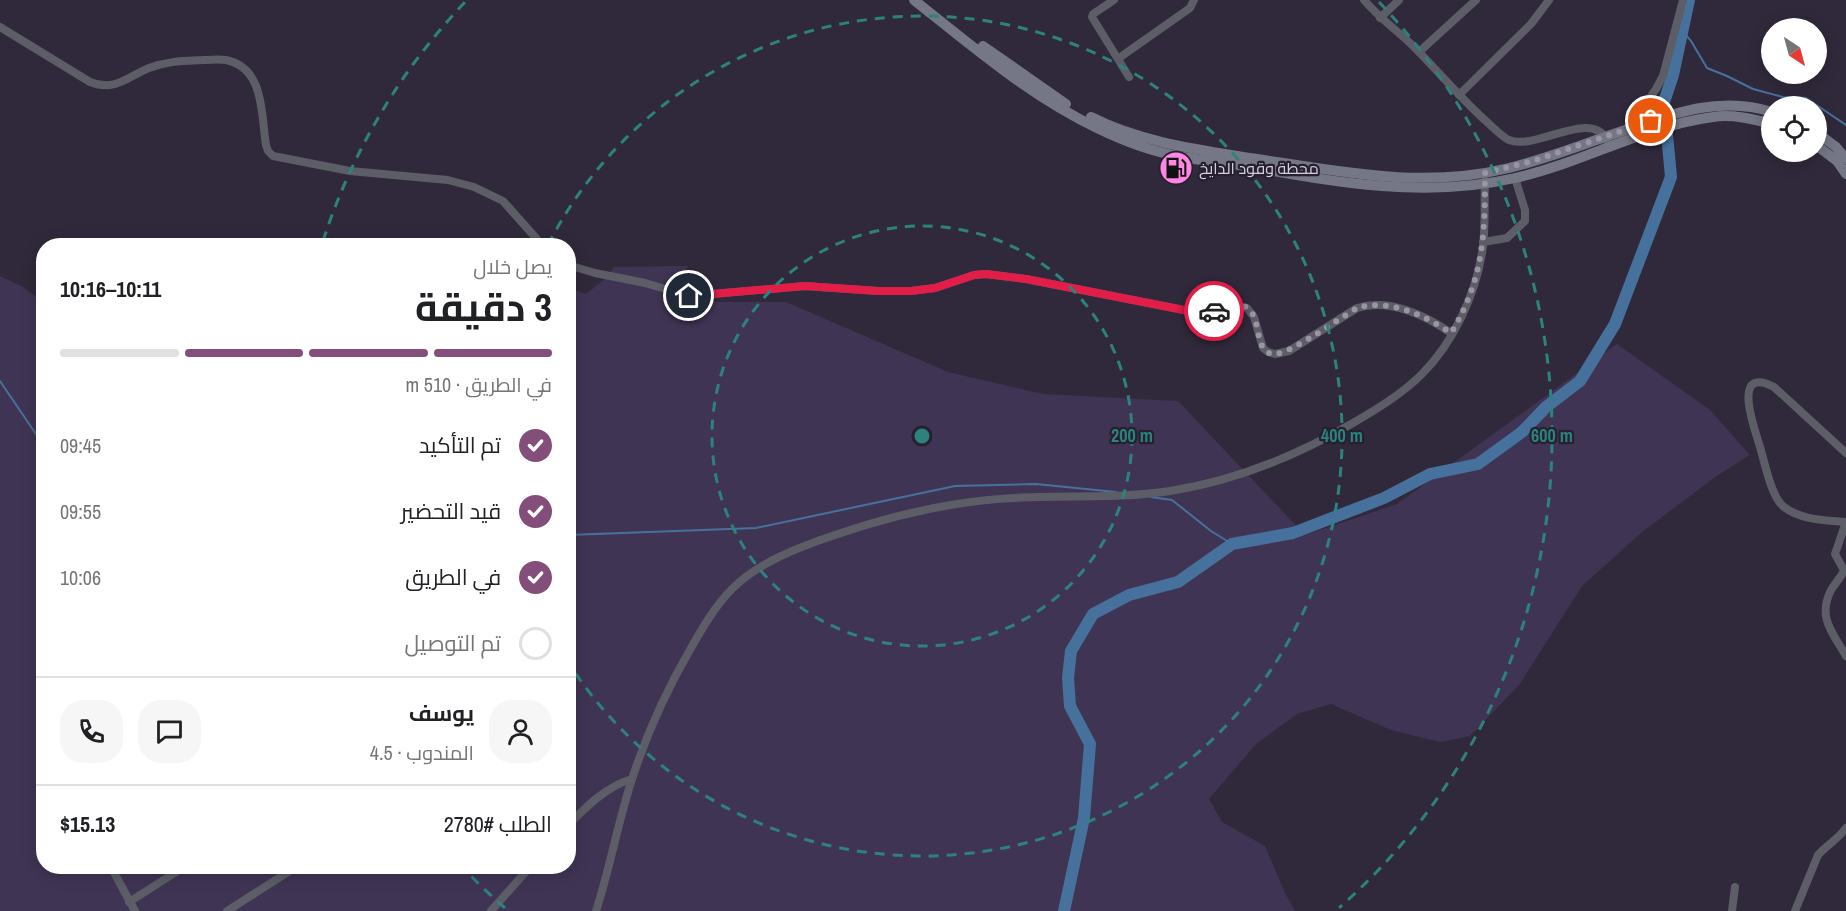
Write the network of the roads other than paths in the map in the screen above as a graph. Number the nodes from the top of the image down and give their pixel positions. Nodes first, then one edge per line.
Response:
1 (914, 0) edge
2 (923, 0) edge
3 (1114, 0) edge
4 (1194, 0) edge
5 (1364, 0) edge
6 (1399, 0) edge
7 (1476, 0) edge
8 (1549, 0) edge
9 (1683, 0) edge
10 (1380, 18) junction
11 (0, 27) edge
12 (1419, 52) junction
13 (1119, 58) junction
14 (1129, 77) dead end
15 (1459, 95) junction
16 (1761, 110) edge
17 (1761, 121) edge
18 (1627, 129) junction
19 (1827, 140) edge
20 (1607, 142) junction
21 (1827, 153) edge
22 (1846, 159) edge
23 (1846, 174) edge
24 (1485, 178) junction
25 (1515, 178) junction
26 (536, 238) edge
27 (1483, 242) junction
28 (576, 267) edge
29 (1451, 333) junction
30 (1846, 453) edge
31 (1846, 522) edge
32 (1846, 656) edge
33 (632, 779) junction
34 (576, 816) edge
35 (1846, 828) edge
36 (115, 874) edge
37 (173, 874) edge
38 (285, 874) edge
39 (524, 874) edge
40 (1735, 886) dead end
41 (129, 902) junction
42 (135, 911) edge
43 (227, 911) edge
44 (491, 911) edge
45 (596, 911) edge
46 (1732, 911) edge
47 (1795, 911) edge

1 - 24 main road
2 - 24 main road
3 - 13 street
4 - 13 street
5 - 10 street
6 - 10 street
7 - 12 street
8 - 15 street
9 - 18 street
10 - 12 street
11 - 26 street
12 - 15 street
13 - 14 street
15 - 20 street
16 - 18 main road
17 - 20 main road
18 - 20 main road
19 - 22 main road
20 - 24 main road
20 - 25 main road
21 - 23 main road
24 - 25 main road
24 - 27 street
25 - 27 street
27 - 29 street
28 - 29 street
29 - 33 street
30 - 31 street
31 - 32 street
33 - 34 street
33 - 45 street
35 - 47 street
36 - 41 street
37 - 41 street
38 - 43 street
39 - 44 street
40 - 46 street
41 - 42 street

